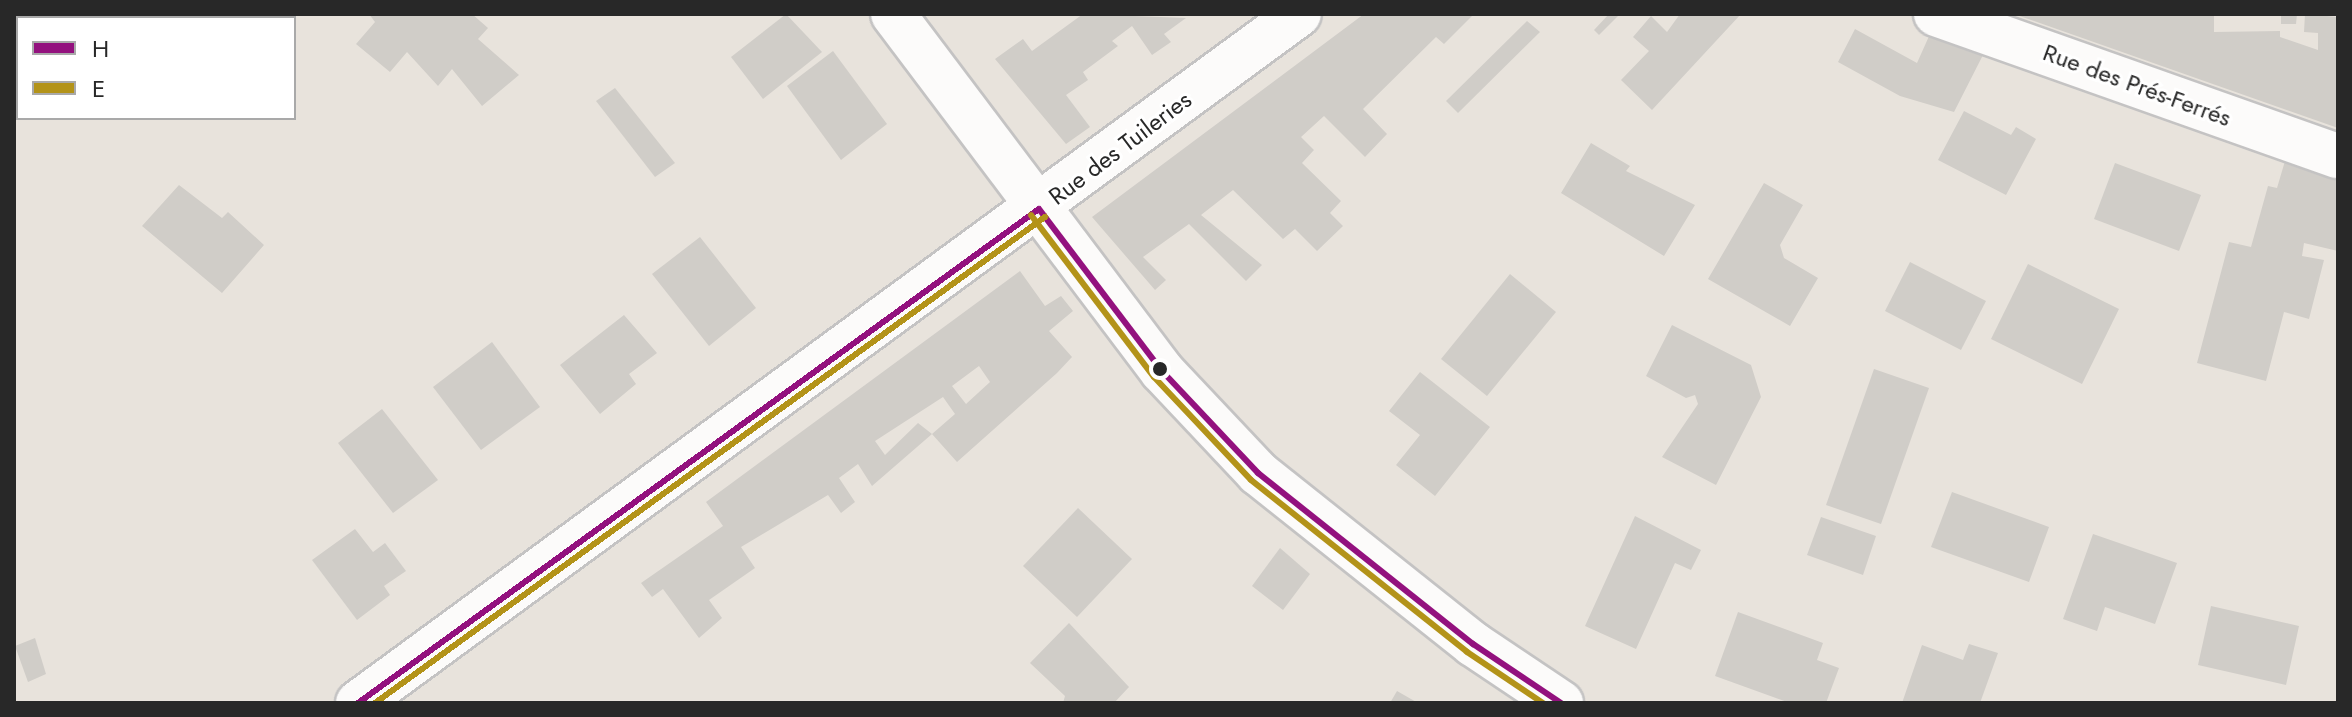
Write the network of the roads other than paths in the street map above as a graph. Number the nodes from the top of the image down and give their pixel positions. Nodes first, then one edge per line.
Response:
1 (893, 14) edge
2 (1299, 14) edge
3 (1953, 17) edge
4 (2338, 156) edge
5 (1039, 209) junction
6 (358, 703) edge
7 (1561, 703) edge

1 - 5 street
2 - 5 street, Rue des Tuileries
3 - 4 street, Rue des Prés-Ferrés
5 - 6 street, Rue des Tuileries
5 - 7 street

